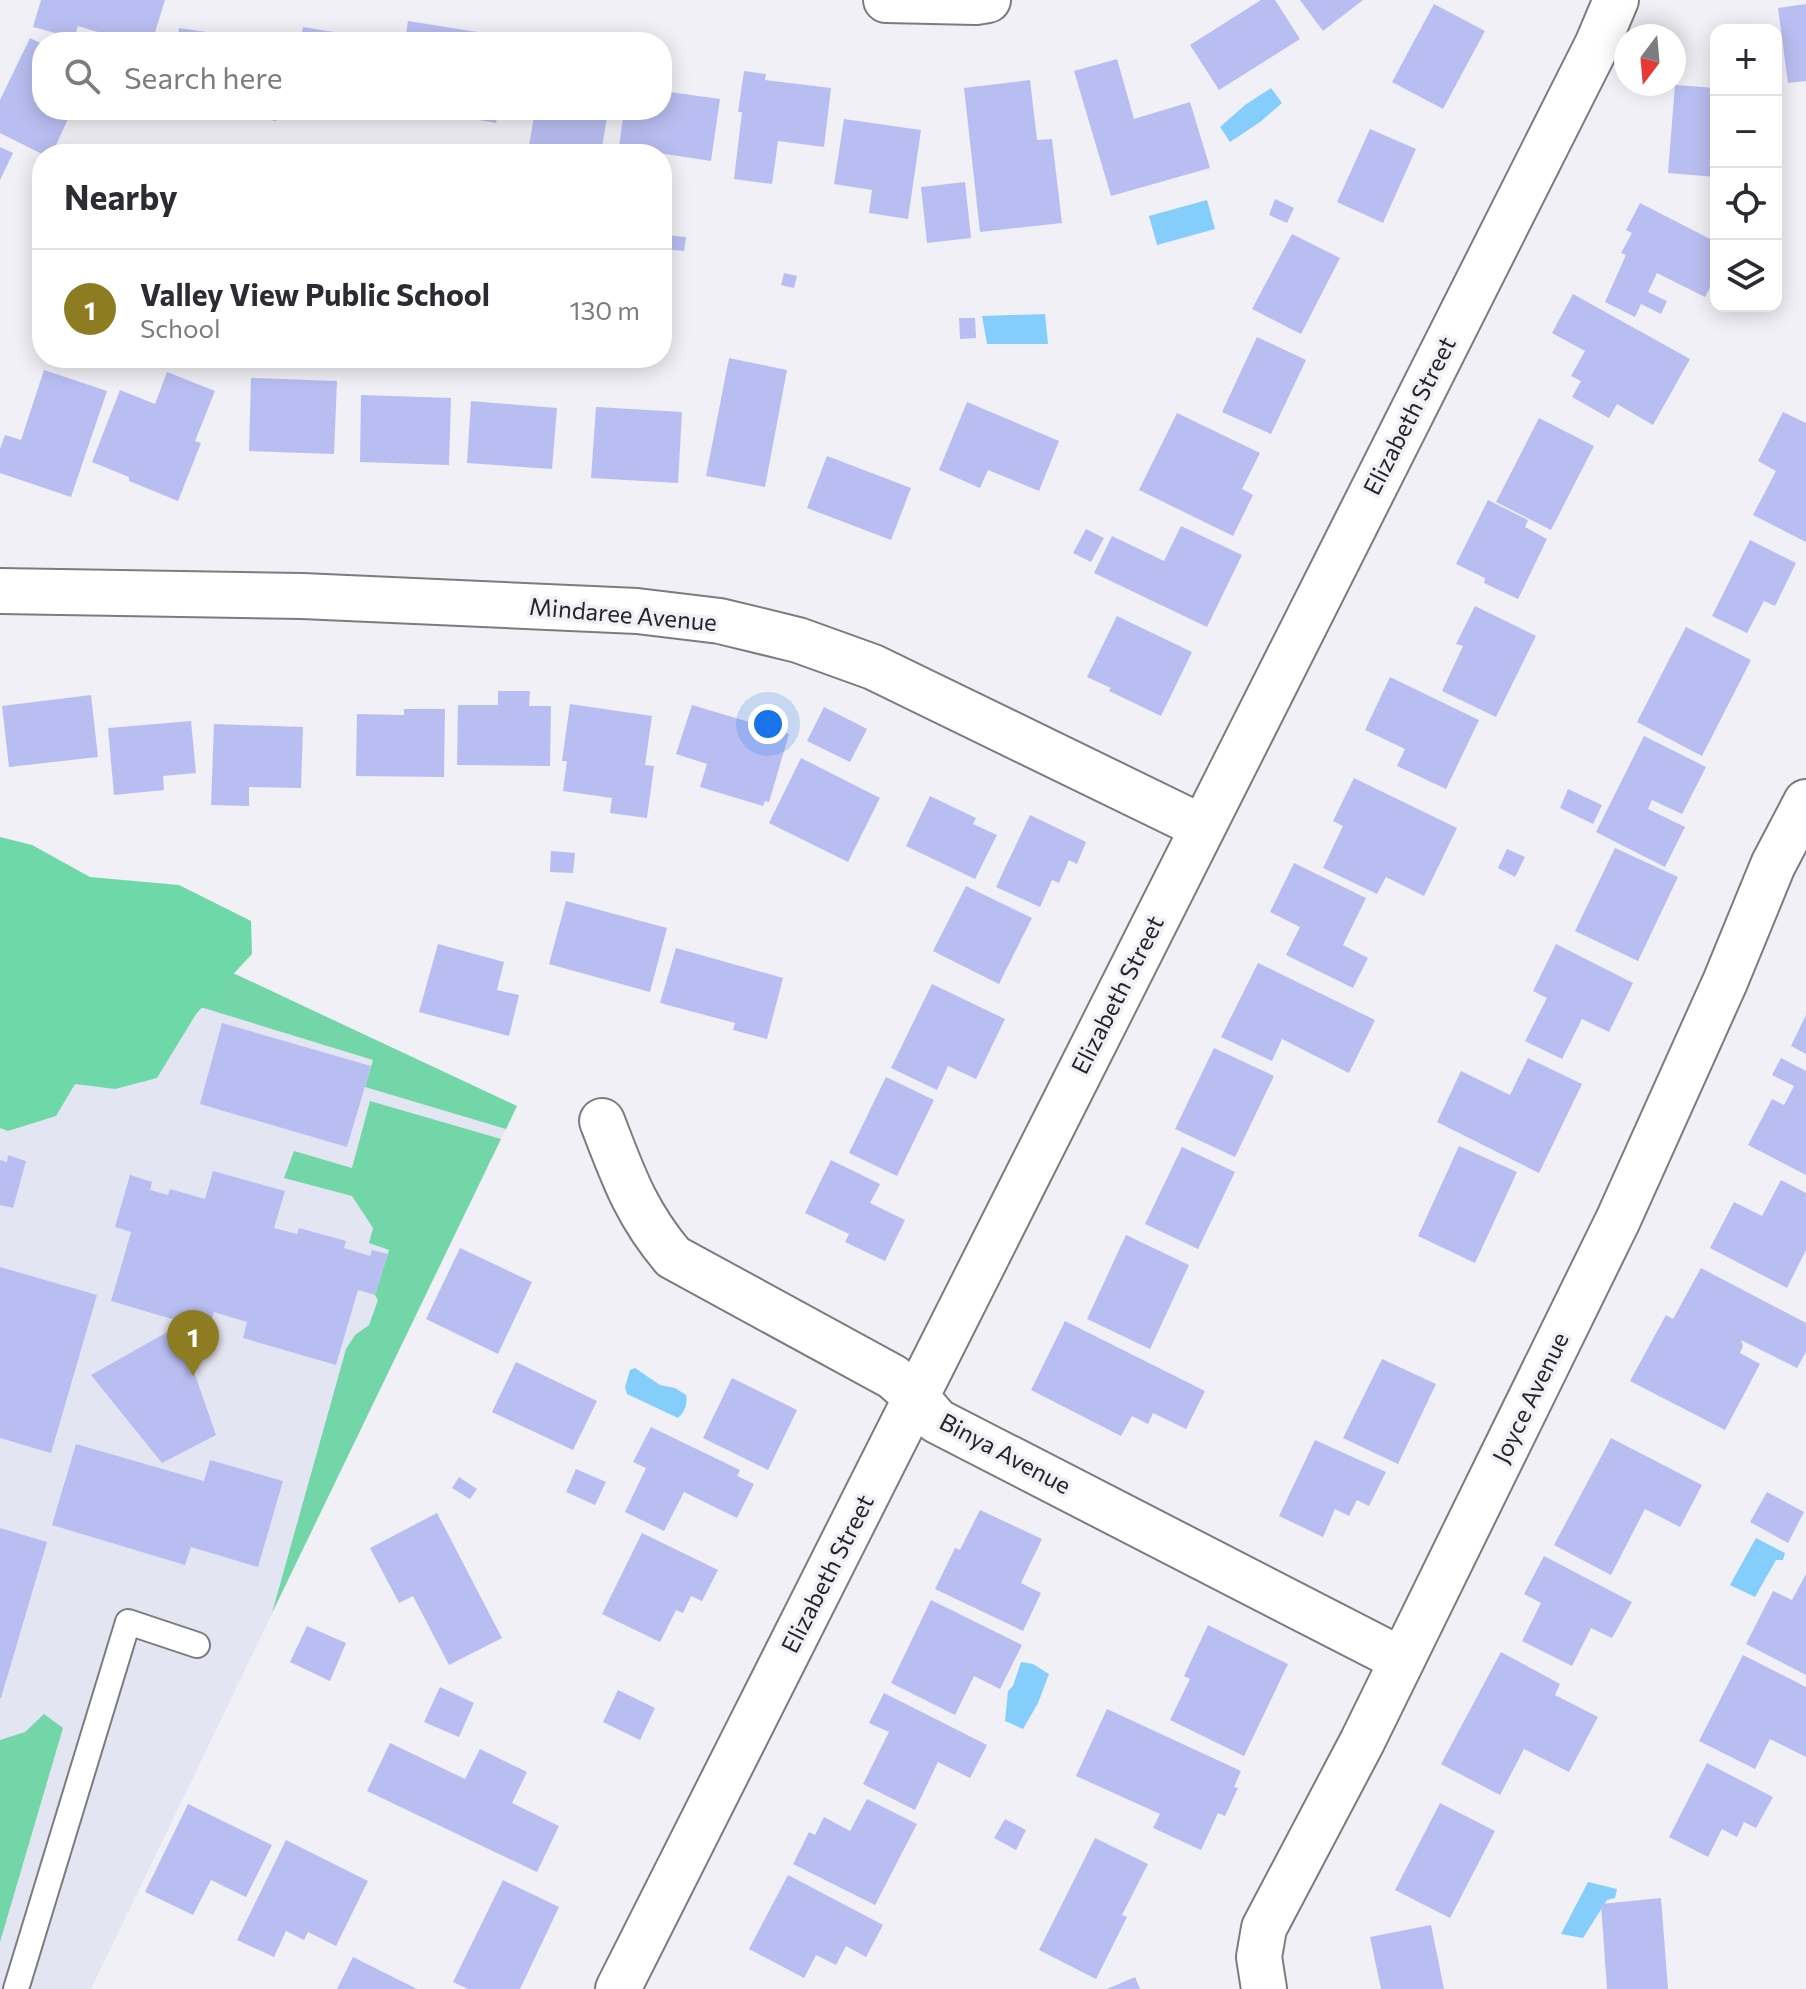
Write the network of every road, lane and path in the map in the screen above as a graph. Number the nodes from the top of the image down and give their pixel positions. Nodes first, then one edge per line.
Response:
1 (886, 0) edge
2 (988, 0) edge
3 (1616, 0) edge
4 (0, 591) edge
5 (1806, 802) edge
6 (1202, 827) junction
7 (602, 1121) dead end
8 (917, 1398) junction
9 (197, 1645) dead end
10 (1402, 1660) junction
11 (16, 1989) edge
12 (618, 1989) edge
13 (1264, 1989) edge

1 - 2 street
3 - 6 street, Elizabeth Street
4 - 6 street, Mindaree Avenue
5 - 10 street, Joyce Avenue
6 - 8 street, Elizabeth Street
7 - 8 street, Binya Avenue
8 - 10 street, Binya Avenue
8 - 12 street, Elizabeth Street
9 - 11 lane
10 - 13 street, Joyce Avenue

